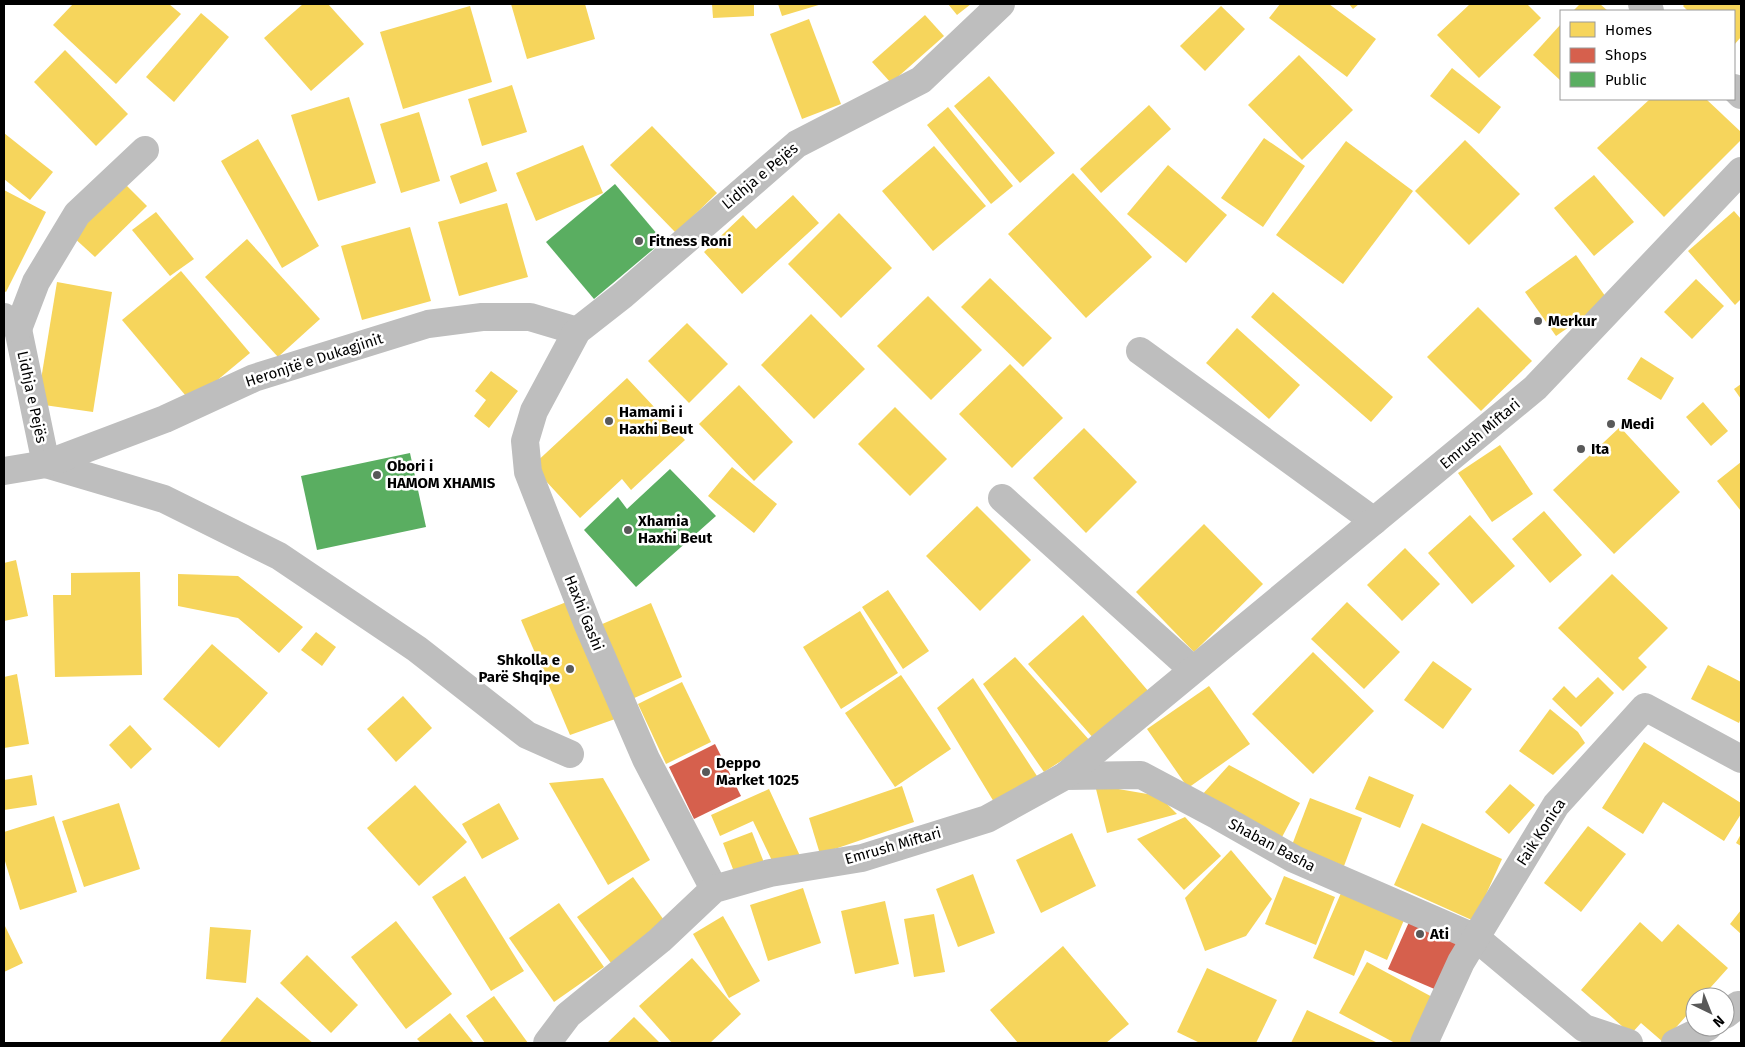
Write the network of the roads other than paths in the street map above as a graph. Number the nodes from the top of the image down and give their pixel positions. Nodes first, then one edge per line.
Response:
1 (1001, 4) edge
2 (145, 150) dead end
3 (1741, 171) edge
4 (11, 323) edge
5 (578, 331) junction
6 (1140, 351) dead end
7 (46, 464) junction
8 (4, 471) edge
9 (1002, 498) dead end
10 (1374, 521) junction
11 (1192, 669) junction
12 (570, 754) dead end
13 (1741, 759) edge
14 (1064, 776) junction
15 (714, 889) junction
16 (1476, 938) junction
17 (1687, 1037) edge
18 (547, 1043) edge
19 (1424, 1043) edge
20 (1629, 1043) edge
21 (1675, 1043) edge

1 - 5 street, Lidhja e Pejës
2 - 4 street, Lidhja e Pejës
3 - 10 street, Emrush Miftari
4 - 7 street, Lidhja e Pejës
5 - 7 street, Heronjtë e Dukagjinit
5 - 15 street, Haxhi Gashi
6 - 10 street
7 - 8 street, Heronjtë e Dukagjinit
7 - 12 street
9 - 11 street
10 - 11 street, Emrush Miftari
11 - 14 street, Emrush Miftari
13 - 16 street, Faik Konica
14 - 15 street, Emrush Miftari
14 - 16 street, Shaban Basha
15 - 18 street, Emrush Miftari
16 - 19 street, Faik Konica
16 - 20 street, Shaban Basha
17 - 21 street

